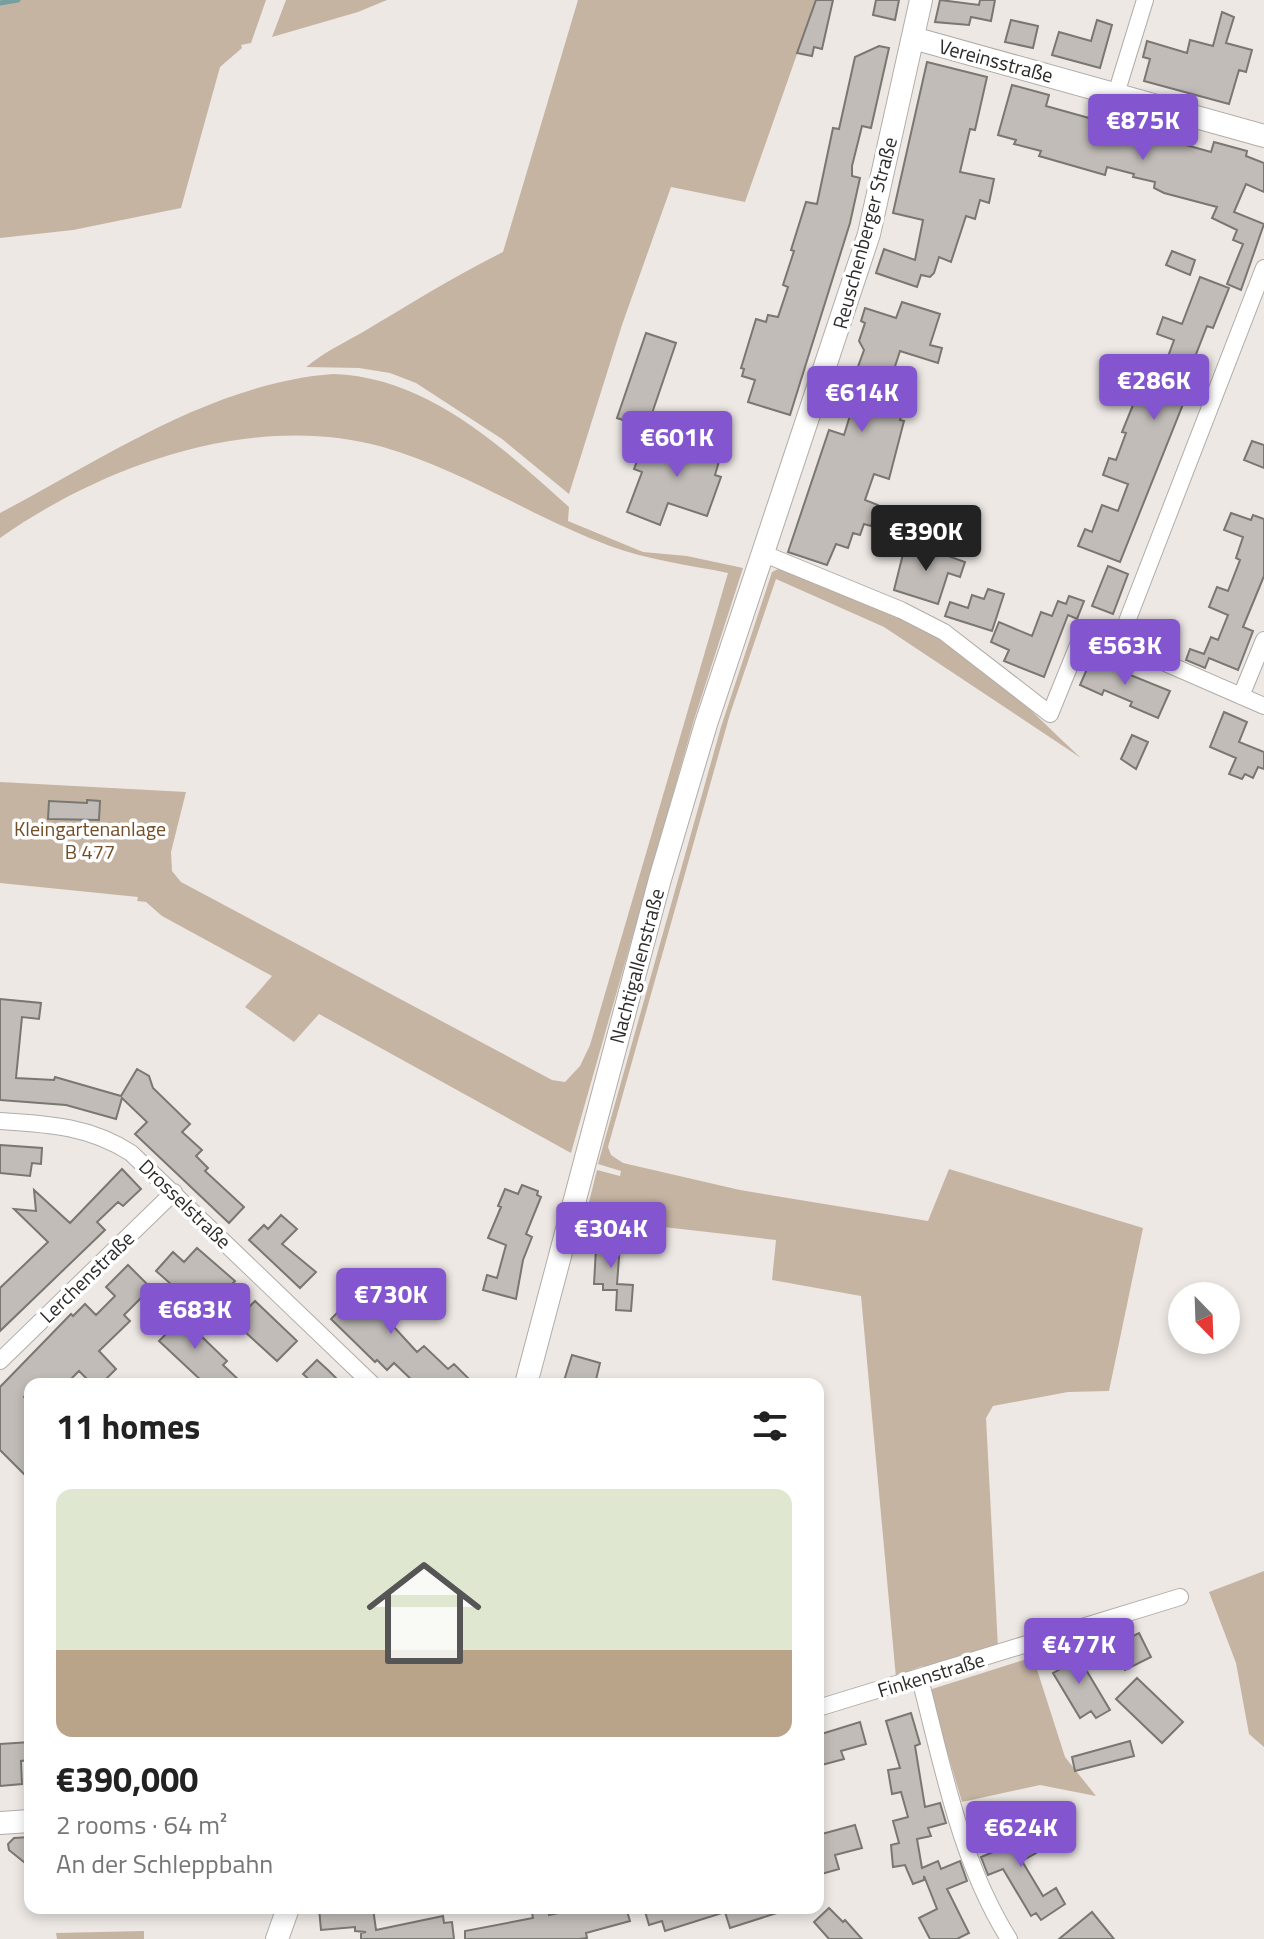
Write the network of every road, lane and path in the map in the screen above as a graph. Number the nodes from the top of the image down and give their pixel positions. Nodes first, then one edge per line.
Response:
1 (921, 0) edge
2 (1145, 0) edge
3 (913, 38) junction
4 (1116, 94) junction
5 (1264, 136) edge
6 (1264, 268) edge
7 (1260, 287) edge
8 (762, 553) junction
9 (1264, 640) edge
10 (1119, 642) junction
11 (1241, 696) junction
12 (1264, 706) edge
13 (0, 1121) edge
14 (174, 1192) junction
15 (0, 1361) edge
16 (366, 1378) edge
17 (528, 1378) edge
18 (1180, 1597) dead end
19 (920, 1679) junction
20 (824, 1706) edge
21 (24, 1821) edge
22 (0, 1823) edge
23 (286, 1914) edge
24 (279, 1938) edge
25 (1009, 1939) edge

1 - 3 main road, Reuschenberger Straße
2 - 4 street
3 - 4 main road, Vereinsstraße
3 - 8 main road, Reuschenberger Straße
4 - 5 main road, Vereinsstraße
6 - 7 street
7 - 10 street
8 - 10 street
8 - 17 main road, Nachtigallenstraße
9 - 11 street
10 - 11 street
11 - 12 street
13 - 14 street, Drosselstraße
14 - 15 street, Lerchenstraße
14 - 16 street, Drosselstraße
18 - 19 street, Finkenstraße
19 - 20 street, Finkenstraße
19 - 25 street
21 - 22 main road
23 - 24 main road

